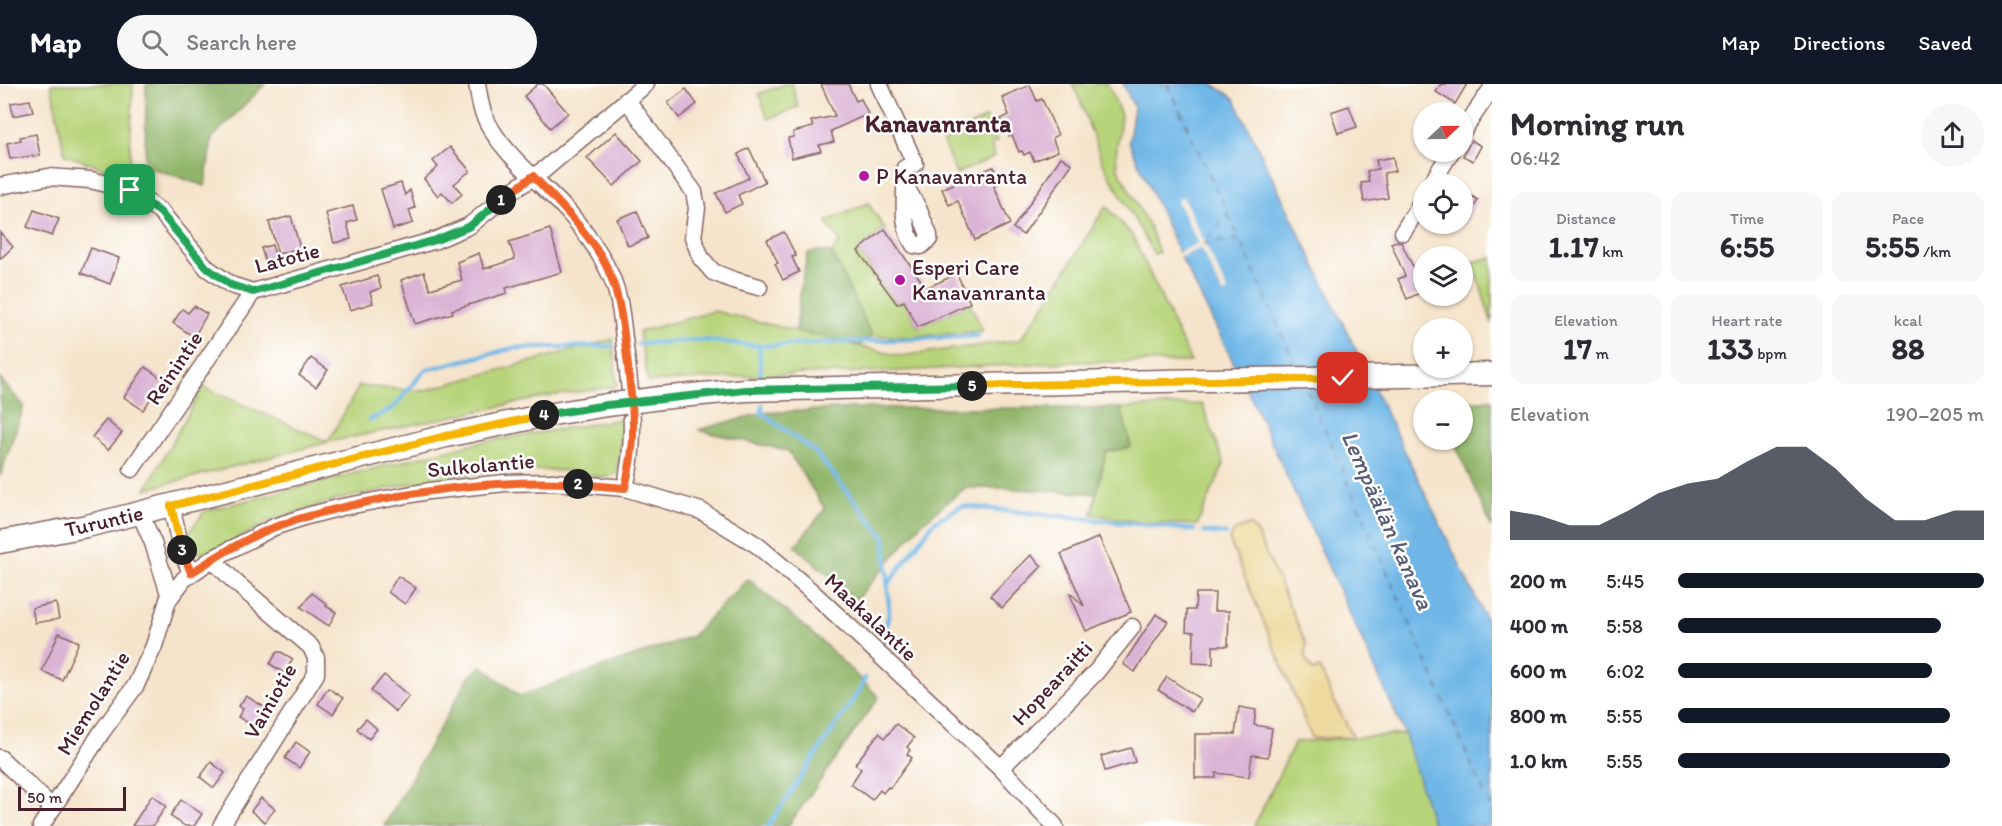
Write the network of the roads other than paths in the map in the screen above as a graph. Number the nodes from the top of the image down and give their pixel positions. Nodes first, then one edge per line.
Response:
1 (477, 84) edge
2 (646, 84) edge
3 (879, 84) edge
4 (1492, 88) edge
5 (627, 99) junction
6 (1473, 116) edge
7 (533, 176) junction
8 (0, 186) edge
9 (907, 189) dead end
10 (1413, 216) edge
11 (1403, 232) dead end
12 (759, 286) dead end
13 (253, 292) junction
14 (1492, 374) edge
15 (132, 469) dead end
16 (625, 488) junction
17 (171, 506) junction
18 (140, 513) junction
19 (0, 542) edge
20 (213, 559) junction
21 (191, 573) junction
22 (170, 597) junction
23 (1132, 627) dead end
24 (0, 758) edge
25 (1001, 768) junction
26 (53, 808) junction
27 (41, 826) edge
28 (220, 826) edge
29 (1055, 826) edge

1 - 7 street
2 - 5 street, Latotie
3 - 9 street
4 - 6 street
5 - 7 street, Latotie
5 - 12 street
7 - 13 street, Latotie
7 - 16 street
8 - 13 street, Latotie
10 - 11 street
13 - 15 street, Reinintie
14 - 17 main road, Turuntie, bridge
16 - 20 street, Sulkolantie
16 - 25 street, Maakalantie
17 - 18 main road, Turuntie
17 - 21 street
18 - 19 main road, Turuntie
18 - 22 street
20 - 21 street, Sulkolantie
20 - 28 street, Vainiotie
21 - 22 street, Miemolantie
22 - 26 street, Miemolantie
23 - 25 street, Hopearaitti
24 - 26 street
25 - 29 street, Maakalantie
26 - 27 street, Miemolantie

